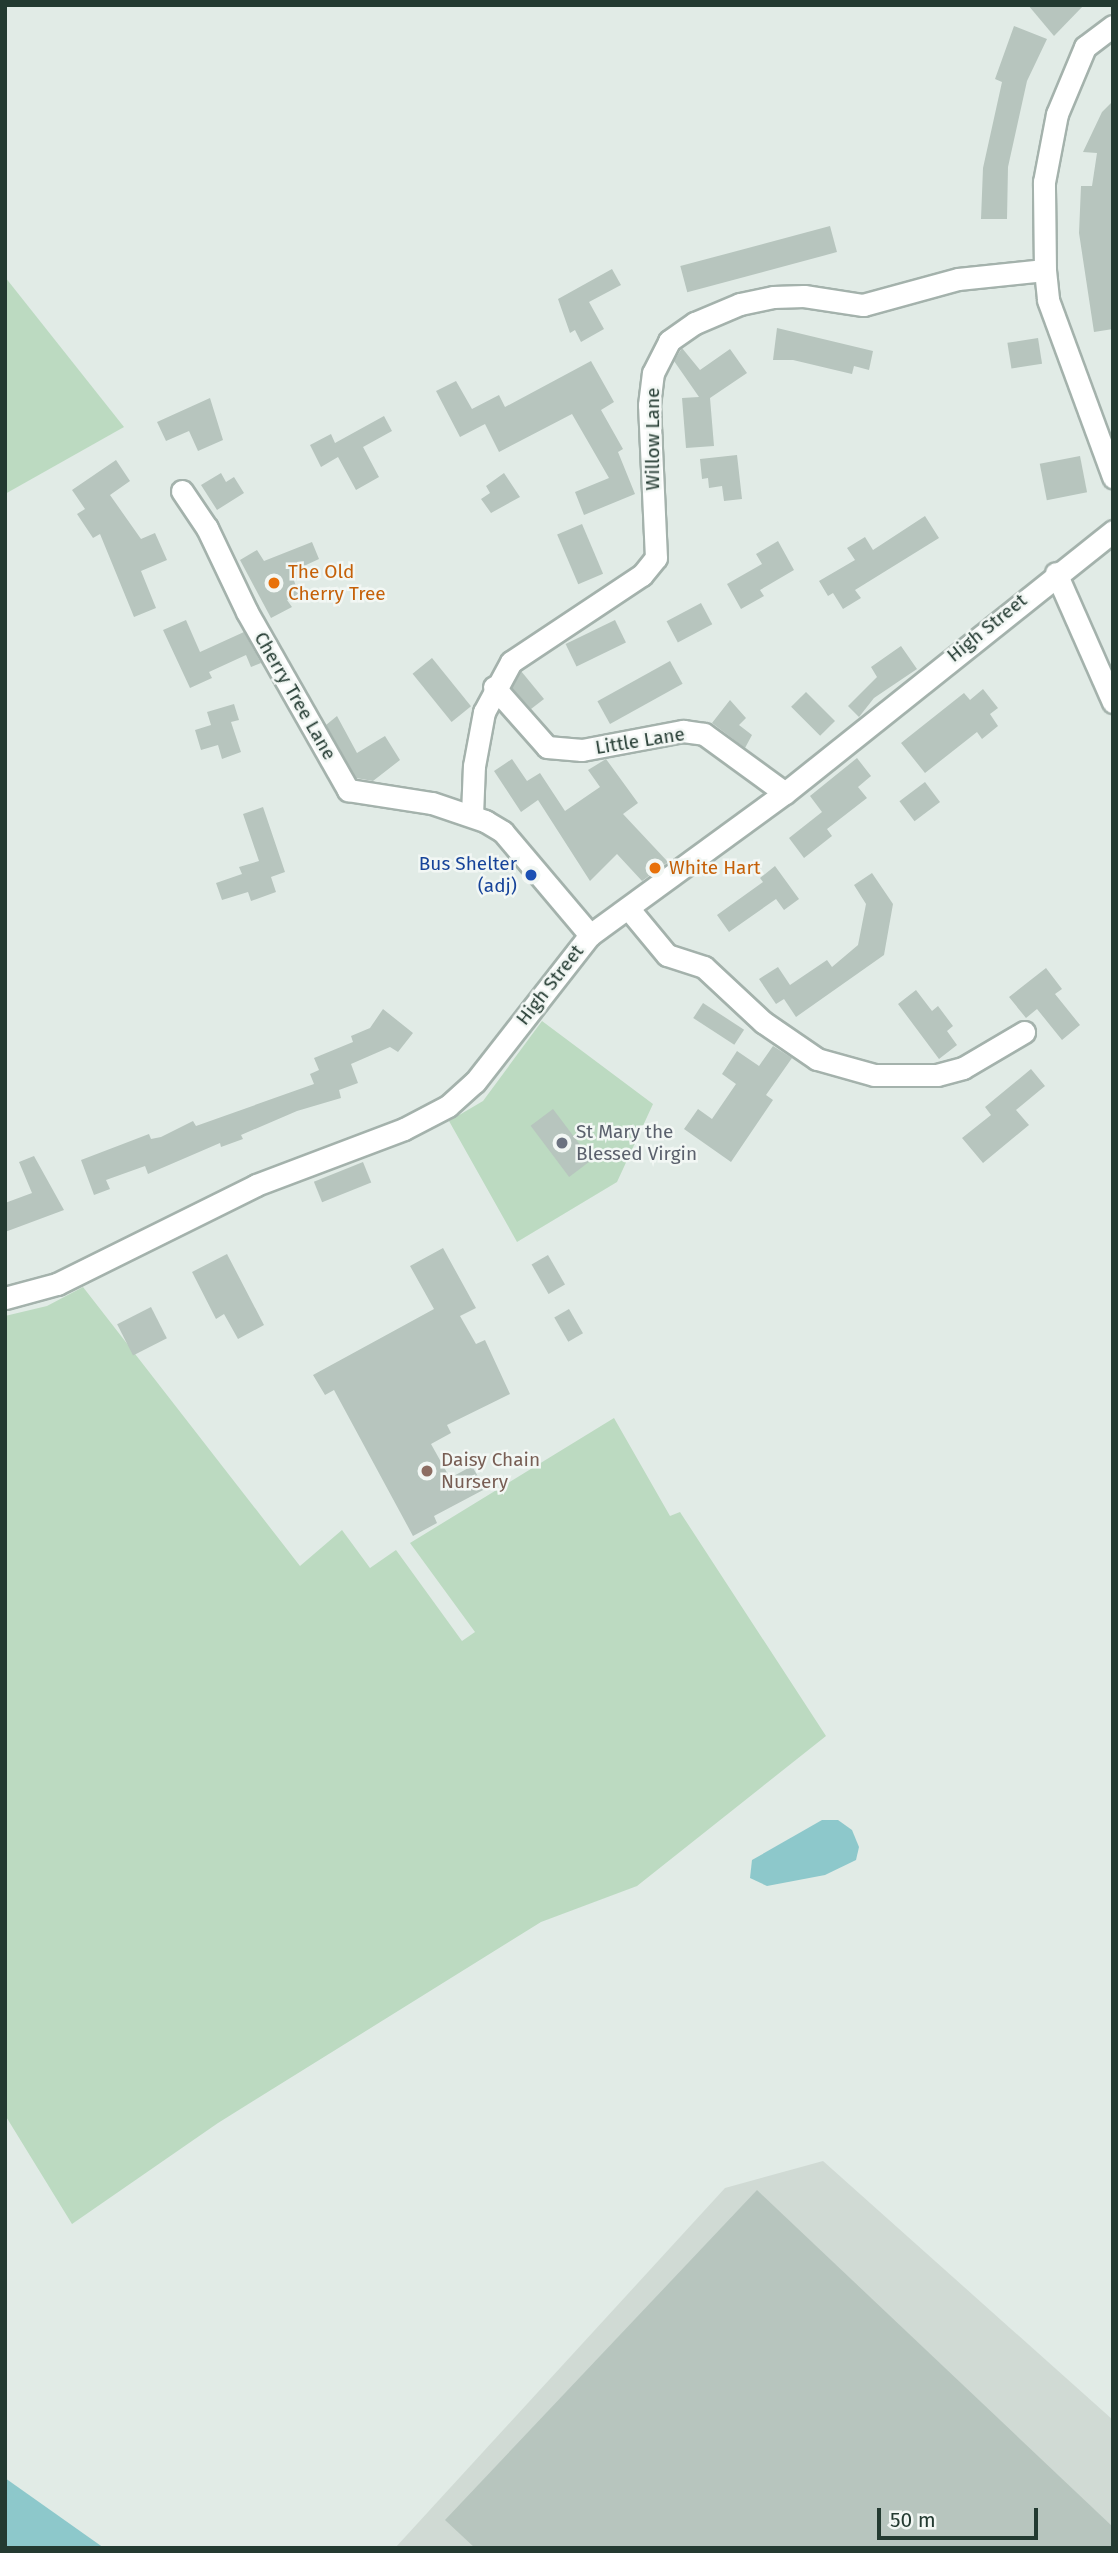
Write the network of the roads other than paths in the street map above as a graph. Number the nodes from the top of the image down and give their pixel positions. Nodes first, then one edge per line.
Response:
1 (1113, 26) edge
2 (1045, 270) junction
3 (1113, 477) edge
4 (183, 491) dead end
5 (1113, 531) edge
6 (1056, 573) junction
7 (494, 687) junction
8 (1113, 702) edge
9 (785, 793) junction
10 (472, 815) junction
11 (628, 908) junction
12 (590, 935) junction
13 (1024, 1032) dead end
14 (5, 1298) edge

1 - 2 street
2 - 3 street
2 - 7 street, Willow Lane
4 - 10 street, Cherry Tree Lane
5 - 6 street, High Street
6 - 8 street
6 - 9 street, High Street
7 - 9 street, Little Lane
7 - 10 street, Willow Lane
9 - 11 street, High Street
10 - 12 street, Cherry Tree Lane
11 - 12 street, High Street
11 - 13 street
12 - 14 street, High Street

